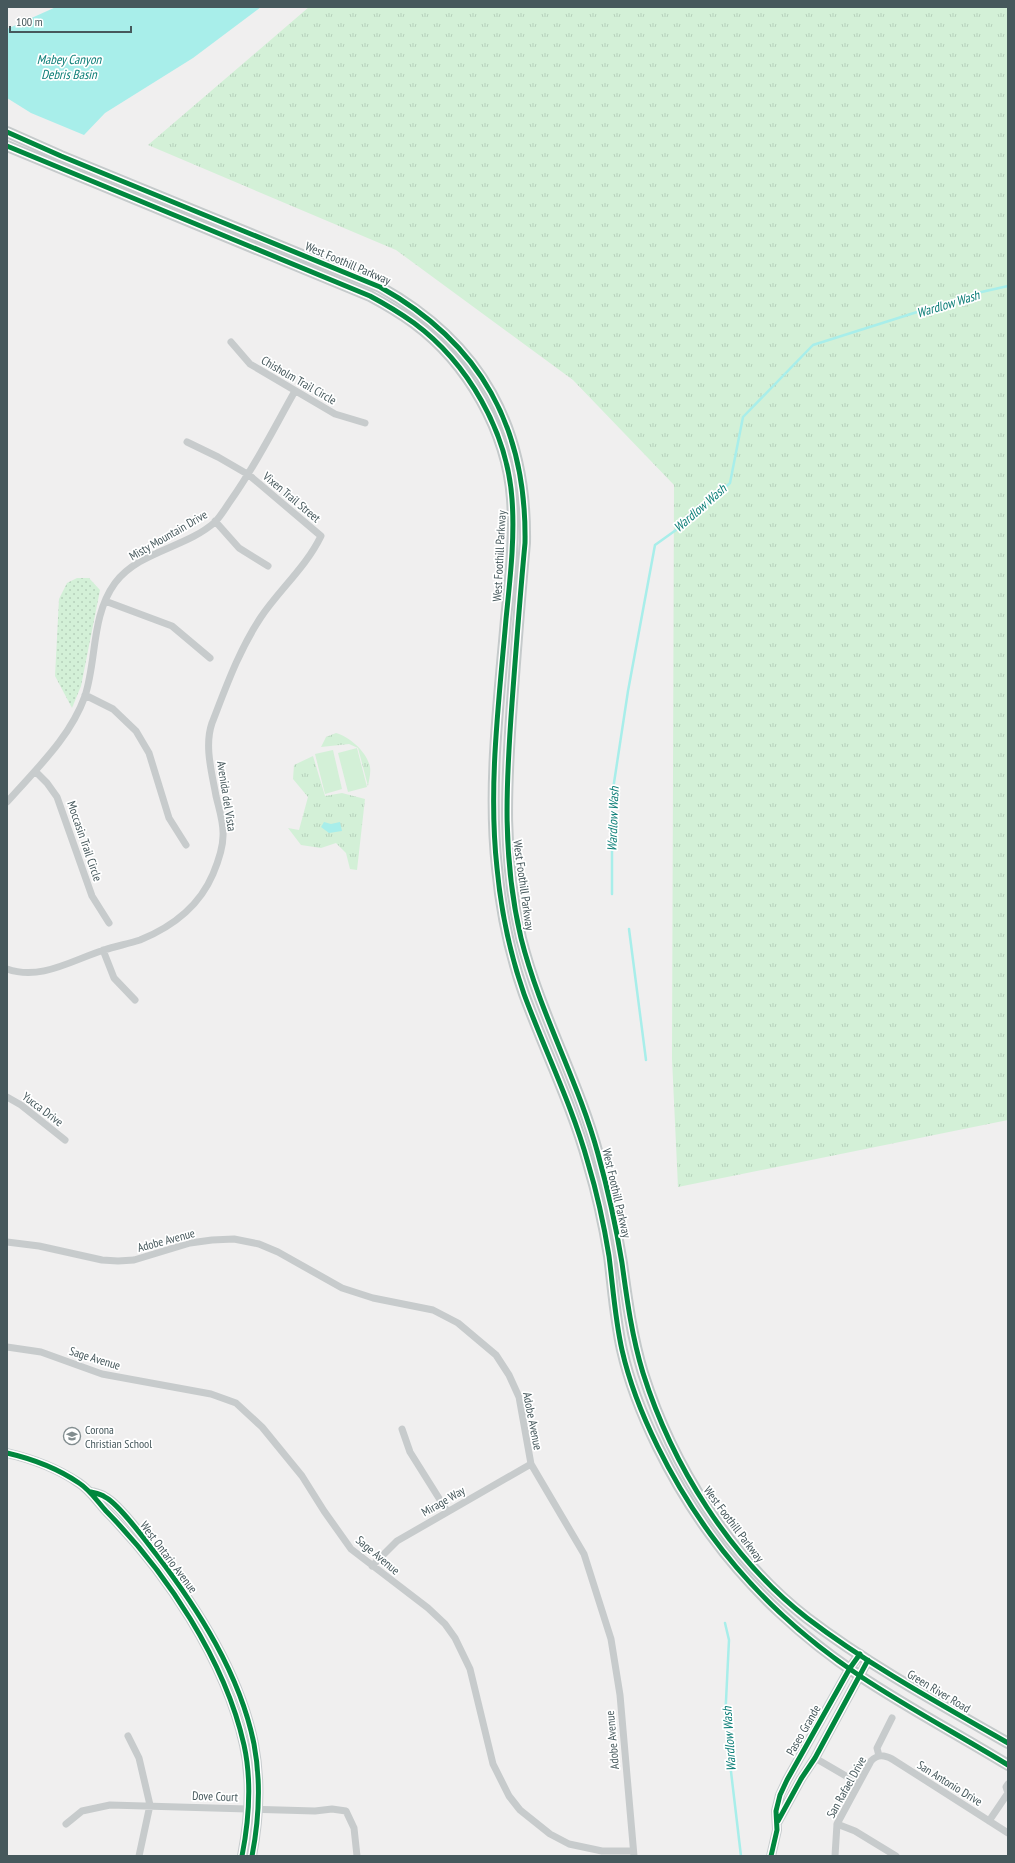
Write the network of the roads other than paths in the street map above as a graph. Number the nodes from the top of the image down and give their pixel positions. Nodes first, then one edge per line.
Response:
1 (7, 132) edge
2 (7, 146) edge
3 (18, 151) junction
4 (118, 179) junction
5 (231, 342) dead end
6 (295, 390) junction
7 (365, 423) dead end
8 (186, 442) dead end
9 (249, 475) junction
10 (215, 522) junction
11 (321, 536) joint
12 (268, 566) dead end
13 (105, 601) junction
14 (210, 658) dead end
15 (85, 695) junction
16 (34, 771) junction
17 (7, 802) edge
18 (186, 846) dead end
19 (109, 923) dead end
20 (103, 950) junction
21 (7, 968) edge
22 (135, 1000) dead end
23 (7, 1097) edge
24 (65, 1140) dead end
25 (7, 1242) edge
26 (7, 1347) edge
27 (402, 1428) dead end
28 (7, 1453) edge
29 (531, 1464) junction
30 (447, 1511) junction
31 (372, 1566) junction
32 (864, 1657) junction
33 (855, 1672) junction
34 (892, 1718) dead end
35 (128, 1736) dead end
36 (1008, 1743) edge
37 (879, 1756) junction
38 (815, 1758) junction
39 (1008, 1765) edge
40 (858, 1783) junction
41 (1008, 1784) edge
42 (1008, 1793) edge
43 (150, 1805) junction
44 (252, 1809) junction
45 (778, 1821) junction
46 (989, 1821) junction
47 (66, 1824) dead end
48 (837, 1824) junction
49 (1008, 1833) edge
50 (634, 1854) edge
51 (139, 1856) edge
52 (242, 1856) edge
53 (252, 1856) edge
54 (357, 1856) edge
55 (771, 1856) edge
56 (835, 1856) edge
57 (896, 1856) edge

1 - 4 main road, West Foothill Parkway
2 - 3 main road, West Foothill Parkway
3 - 4 main road
3 - 33 main road, West Foothill Parkway
4 - 32 main road, West Foothill Parkway
5 - 6 street, Chisholm Trail Circle
6 - 7 street, Chisholm Trail Circle
6 - 9 street, Misty Mountain Drive
8 - 9 street, Vixen Trail Street
9 - 10 street, Misty Mountain Drive
9 - 11 street, Vixen Trail Street
10 - 12 street
10 - 13 street, Misty Mountain Drive
11 - 20 street, Avenida del Vista
13 - 14 street
13 - 15 street, Misty Mountain Drive
15 - 16 street, Misty Mountain Drive
15 - 18 street
16 - 17 street, Misty Mountain Drive
16 - 19 street, Moccasin Trail Circle
20 - 21 street, Avenida del Vista
20 - 22 street
23 - 24 street, Yucca Drive
25 - 29 street, Adobe Avenue
26 - 31 street, Sage Avenue
27 - 30 street
28 - 44 main road, West Ontario Avenue
29 - 30 street, Mirage Way
29 - 50 street, Adobe Avenue
30 - 31 street, Mirage Way
31 - 50 street, Sage Avenue
32 - 33 main road, Paseo Grande
32 - 36 main road, Green River Road
33 - 38 main road, Paseo Grande
33 - 39 main road
33 - 45 main road, Paseo Grande
34 - 37 street
35 - 43 street
37 - 40 street, San Rafael Drive
37 - 46 street, San Antonio Drive
38 - 40 street
38 - 45 main road, Paseo Grande
40 - 48 street, San Rafael Drive
41 - 42 street
42 - 46 street
43 - 44 street, Dove Court
43 - 47 street, Dove Court
43 - 51 street
44 - 52 main road, West Ontario Avenue
44 - 53 main road, West Ontario Avenue
44 - 54 street, Dove Court
45 - 55 main road, Paseo Grande
46 - 49 street, San Antonio Drive
48 - 56 street, San Rafael Drive
48 - 57 street

